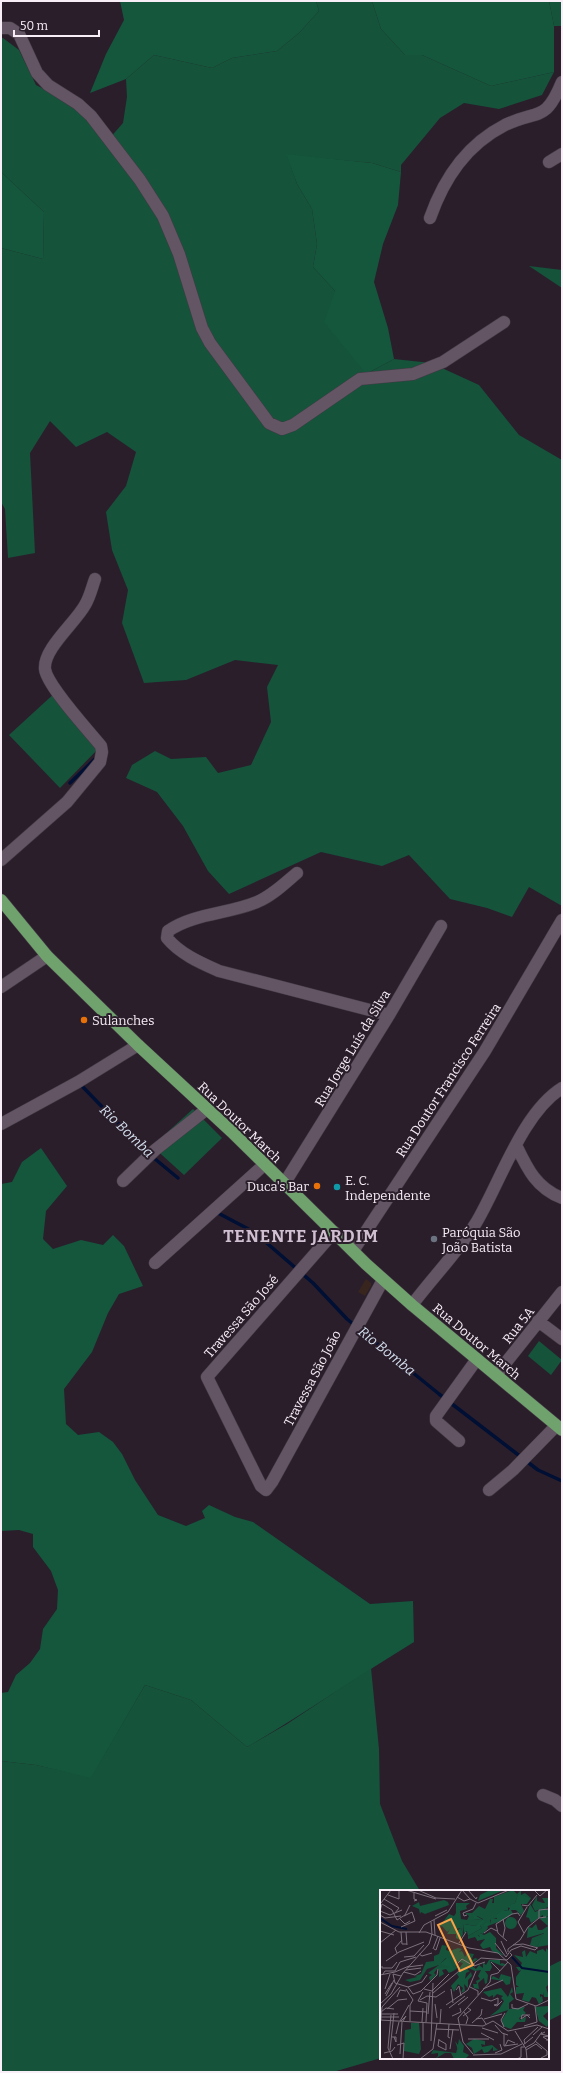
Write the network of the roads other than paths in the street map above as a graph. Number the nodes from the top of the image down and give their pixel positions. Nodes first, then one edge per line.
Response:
1 (1, 28) edge
2 (562, 82) edge
3 (562, 154) edge
4 (549, 162) dead end
5 (430, 218) dead end
6 (504, 322) dead end
7 (95, 579) dead end
8 (1, 860) edge
9 (297, 873) dead end
10 (1, 900) edge
11 (562, 920) edge
12 (441, 926) dead end
13 (47, 956) junction
14 (1, 987) edge
15 (389, 1015) junction
16 (138, 1045) junction
17 (562, 1088) edge
18 (207, 1108) junction
19 (1, 1124) edge
20 (516, 1145) junction
21 (264, 1165) junction
22 (123, 1181) dead end
23 (284, 1184) junction
24 (562, 1198) edge
25 (334, 1232) junction
26 (354, 1251) junction
27 (155, 1262) dead end
28 (383, 1280) junction
29 (562, 1292) edge
30 (412, 1305) junction
31 (538, 1321) junction
32 (562, 1339) edge
33 (477, 1359) junction
34 (496, 1375) junction
35 (559, 1428) edge
36 (459, 1441) dead end
37 (266, 1490) joint
38 (489, 1490) dead end
39 (542, 1795) dead end
40 (562, 1806) edge

1 - 6 street
2 - 5 street
3 - 4 street
7 - 8 street
9 - 15 street
10 - 13 main road, Rua Doutor March
11 - 26 street, Rua Doutor Francisco Ferreira
12 - 15 street, Rua Jorge Luís da Silva
13 - 14 street
13 - 16 main road, Rua Doutor March
15 - 23 street, Rua Jorge Luís da Silva
16 - 18 main road, Rua Doutor March
16 - 19 street
17 - 20 street
18 - 21 main road, Rua Doutor March
18 - 22 street
20 - 24 street
20 - 30 street
21 - 23 main road, Rua Doutor March
21 - 27 street
23 - 25 main road, Rua Doutor March
25 - 26 main road, Rua Doutor March
25 - 37 street, Travessa São José
26 - 28 main road, Rua Doutor March
28 - 30 main road, Rua Doutor March
28 - 37 street, Travessa São João
29 - 31 street, Rua 5A
30 - 33 main road, Rua Doutor March
31 - 32 street
31 - 34 street, Rua 5A
33 - 34 main road, Rua Doutor March
33 - 36 street
34 - 35 main road, Rua Doutor March
35 - 38 street
39 - 40 street

